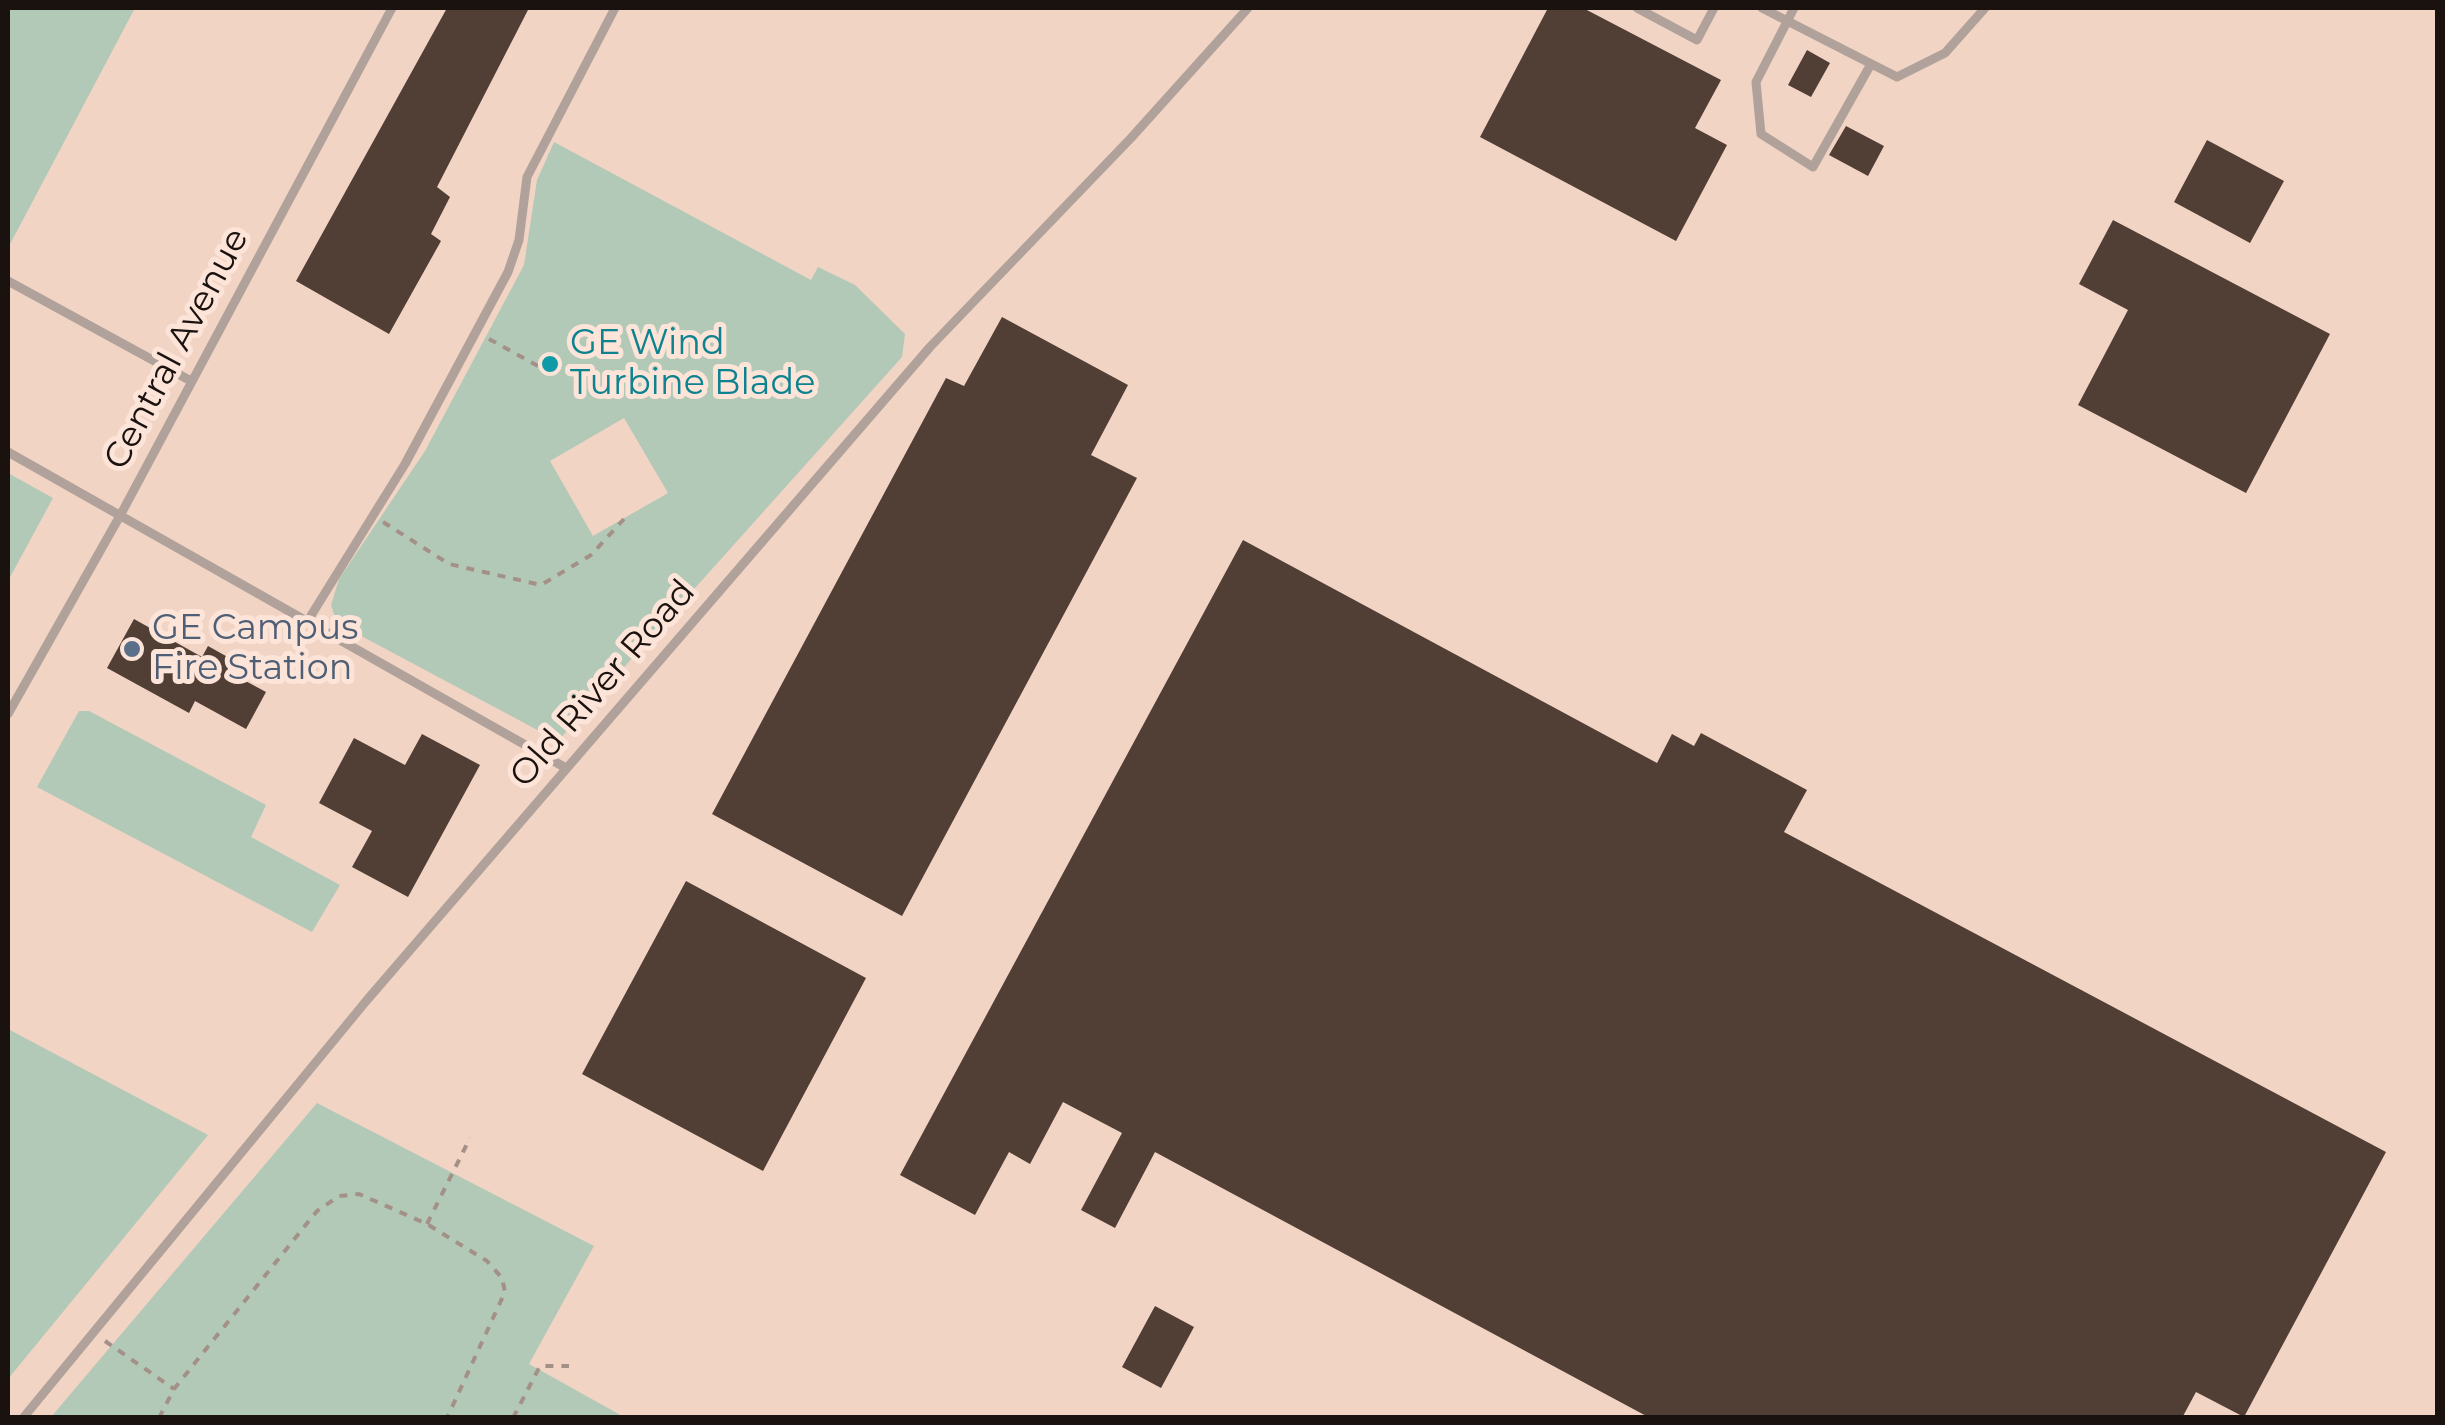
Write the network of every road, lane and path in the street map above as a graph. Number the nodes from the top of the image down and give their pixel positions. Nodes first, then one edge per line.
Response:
1 (392, 8) edge
2 (615, 8) edge
3 (1248, 8) edge
4 (1636, 8) edge
5 (1714, 8) edge
6 (1762, 8) edge
7 (1794, 8) edge
8 (1986, 8) edge
9 (1786, 19) junction
10 (1871, 64) junction
11 (11, 282) edge
12 (8, 296) edge
13 (476, 332) junction
14 (538, 366) dead end
15 (191, 381) junction
16 (8, 452) edge
17 (121, 514) junction
18 (373, 516) junction
19 (624, 518) dead end
20 (308, 622) junction
21 (8, 714) edge
22 (566, 768) junction
23 (470, 1138) dead end
24 (427, 1224) junction
25 (92, 1333) junction
26 (570, 1366) dead end
27 (174, 1389) junction
28 (23, 1418) edge
29 (160, 1418) edge
30 (447, 1418) edge
31 (512, 1418) edge

1 - 15 lane, Central Avenue
2 - 13 lane
3 - 22 lane, Old River Road
4 - 5 lane
6 - 9 lane
7 - 9 lane
8 - 10 lane
9 - 10 lane
9 - 10 lane
11 - 12 lane
11 - 15 lane
13 - 14 path
13 - 18 lane
15 - 17 lane, Central Avenue
16 - 17 lane
17 - 20 lane
17 - 21 lane, Central Avenue
18 - 19 path
18 - 20 lane
20 - 22 lane
22 - 25 lane, Old River Road
23 - 24 path
24 - 27 path
24 - 30 path
25 - 27 path
25 - 28 lane, Old River Road
26 - 31 path
27 - 29 path

